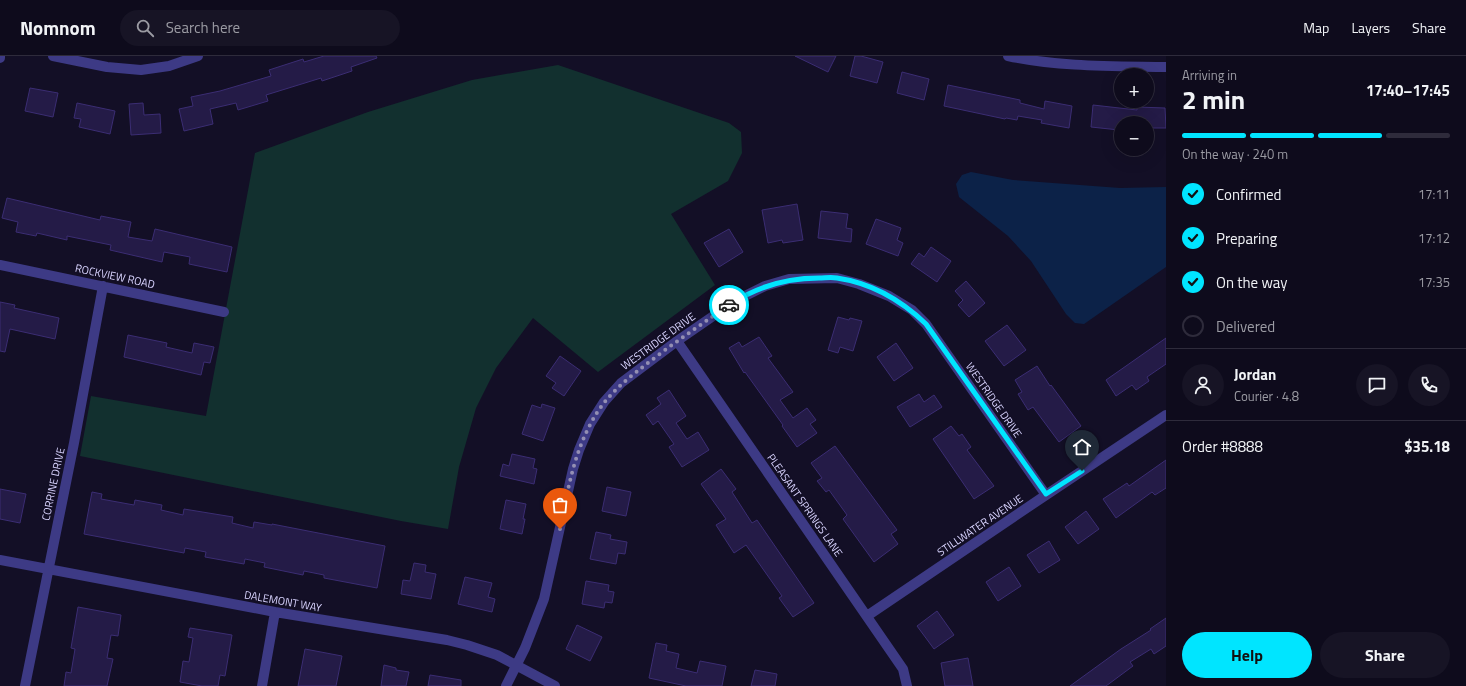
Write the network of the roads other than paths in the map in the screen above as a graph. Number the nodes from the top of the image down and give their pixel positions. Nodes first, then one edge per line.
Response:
1 (53, 56) edge
2 (198, 56) edge
3 (1008, 56) edge
4 (1166, 67) edge
5 (0, 265) edge
6 (103, 286) junction
7 (224, 312) dead end
8 (677, 341) junction
9 (1166, 415) edge
10 (1046, 494) junction
11 (0, 560) edge
12 (48, 570) junction
13 (275, 612) junction
14 (867, 616) junction
15 (516, 665) junction
16 (25, 686) edge
17 (262, 686) edge
18 (506, 686) edge
19 (555, 686) edge
20 (907, 686) edge

1 - 2 street
3 - 4 street
5 - 6 street, ROCKVIEW ROAD
6 - 7 street, ROCKVIEW ROAD
6 - 12 street, CORRINE DRIVE
8 - 10 street, WESTRIDGE DRIVE
8 - 14 street, PLEASANT SPRINGS LANE
8 - 15 street, WESTRIDGE DRIVE
9 - 10 street, STILLWATER AVENUE
10 - 14 street, STILLWATER AVENUE
11 - 12 street, DALEMONT WAY
12 - 13 street, DALEMONT WAY
12 - 16 street, CORRINE DRIVE
13 - 15 street, DALEMONT WAY
13 - 17 street
14 - 20 street, PLEASANT SPRINGS LANE
15 - 18 street, WESTRIDGE DRIVE
15 - 19 street, DALEMONT WAY

